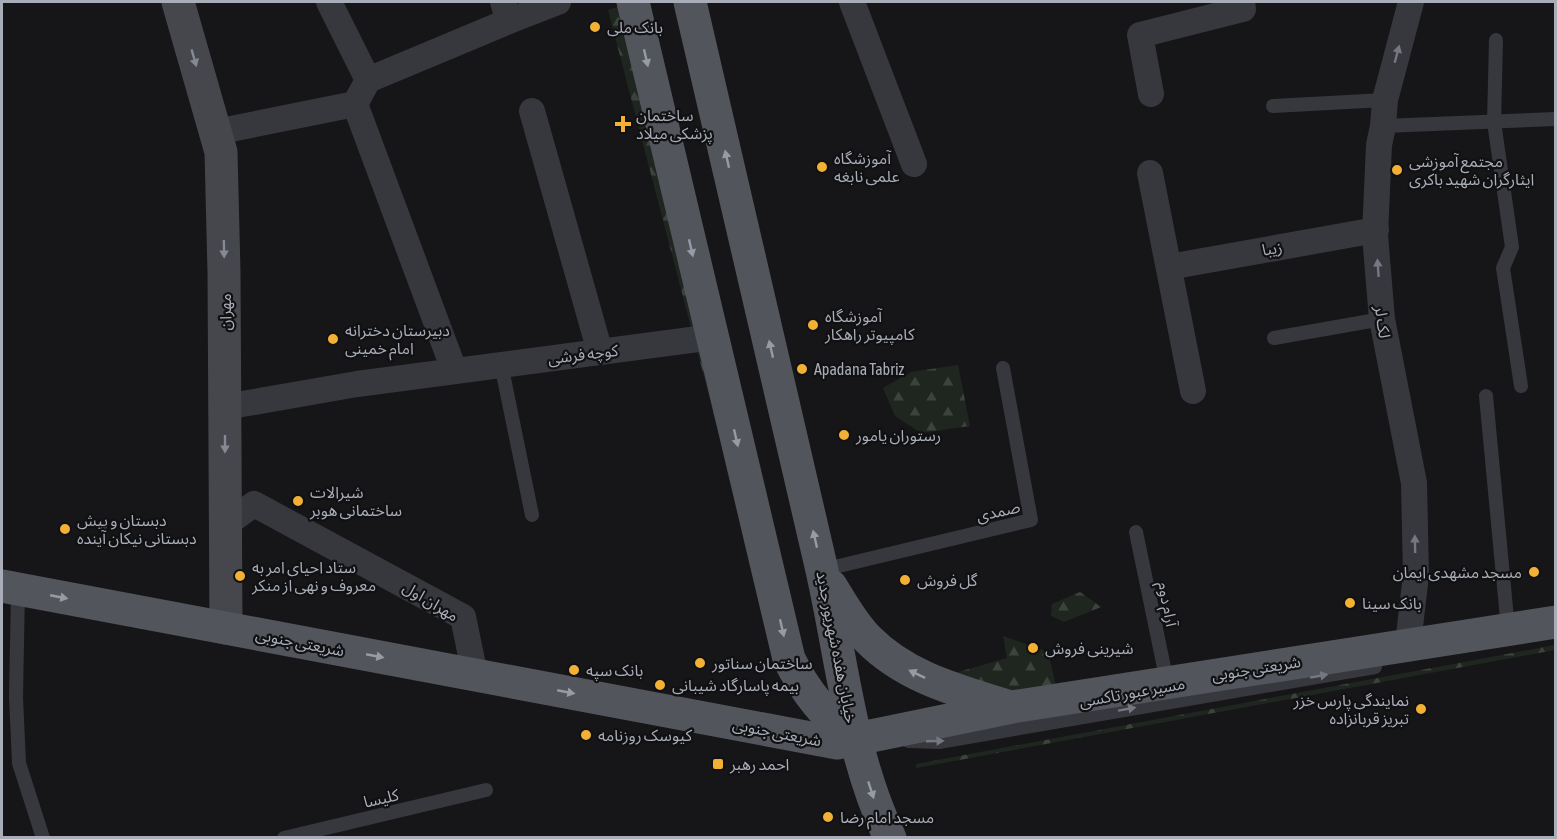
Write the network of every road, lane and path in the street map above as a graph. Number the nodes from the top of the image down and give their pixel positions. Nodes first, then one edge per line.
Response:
1 (178, 2) edge
2 (329, 2) edge
3 (558, 2) edge
4 (633, 2) edge
5 (690, 2) edge
6 (852, 2) edge
7 (1242, 2) edge
8 (1411, 2) edge
9 (506, 11) edge
10 (1496, 40) dead end
11 (368, 80) junction
12 (1150, 94) dead end
13 (1385, 100) junction
14 (355, 104) junction
15 (1273, 106) dead end
16 (532, 111) dead end
17 (1556, 119) edge
18 (1494, 122) junction
19 (1383, 126) junction
20 (216, 132) junction
21 (914, 164) dead end
22 (1150, 173) dead end
23 (1376, 230) junction
24 (1169, 267) junction
25 (1382, 319) junction
26 (712, 337) junction
27 (1274, 339) dead end
28 (600, 352) junction
29 (501, 364) junction
30 (1003, 368) dead end
31 (454, 370) junction
32 (1521, 386) dead end
33 (1193, 391) dead end
34 (1486, 396) dead end
35 (225, 407) junction
36 (532, 515) dead end
37 (225, 525) junction
38 (1136, 532) dead end
39 (822, 570) junction
40 (10, 588) edge
41 (1556, 622) edge
42 (226, 628) junction
43 (1556, 635) edge
44 (1509, 636) junction
45 (1397, 654) junction
46 (475, 675) junction
47 (1167, 682) junction
48 (1012, 707) junction
49 (855, 741) junction
50 (486, 790) dead end
51 (43, 837) edge
52 (284, 837) edge
53 (890, 837) edge

1 -> 20 street, مهران
2 - 11 street
3 - 9 street
4 -> 26 main road, خیابان هفده شهریور جدید
39 -> 5 main road, خیابان هفده شهریور جدید
6 - 21 street
7 - 12 street
13 -> 8 street, لک لر
9 - 11 street
10 - 18 lane
11 - 14 street
13 - 15 lane
13 - 19 street, لک لر
14 - 20 street
14 - 31 street
16 - 28 street
17 - 18 lane
18 - 19 lane
18 - 32 lane
19 - 23 street, لک لر
20 -> 35 street, مهران
22 - 24 street
23 - 24 street, زیبا
25 -> 23 street, لک لر
24 - 33 street
25 - 27 lane
45 -> 25 street, لک لر
26 - 28 street, کوچه فرشی
26 -> 49 main road, خیابان هفده شهریور جدید
28 - 29 street, کوچه فرشی
29 - 31 street, کوچه فرشی
29 - 36 lane
30 - 39 lane, صمدی
31 - 35 street, کوچه فرشی
34 - 44 lane
35 -> 37 street, مهران
37 - 42 street, مهران
37 - 46 street, مهران اول
38 - 47 lane, آرام دوم
48 -> 39 main road
39 - 49 main road, خیابان هفده شهریور جدید
40 -> 42 main road, شریعتی جنوبی
40 - 51 lane
41 - 44 main road, شریعتی جنوبی
42 -> 46 main road, شریعتی جنوبی
43 - 44 lane
44 - 45 main road, شریعتی جنوبی
45 - 47 main road, شریعتی جنوبی
49 -> 45 lane, مسیر عبور تاکسی
46 -> 49 main road, شریعتی جنوبی
47 - 48 main road, شریعتی جنوبی
48 - 49 main road, شریعتی جنوبی
49 -> 53 main road
50 - 52 lane, کلیسا

